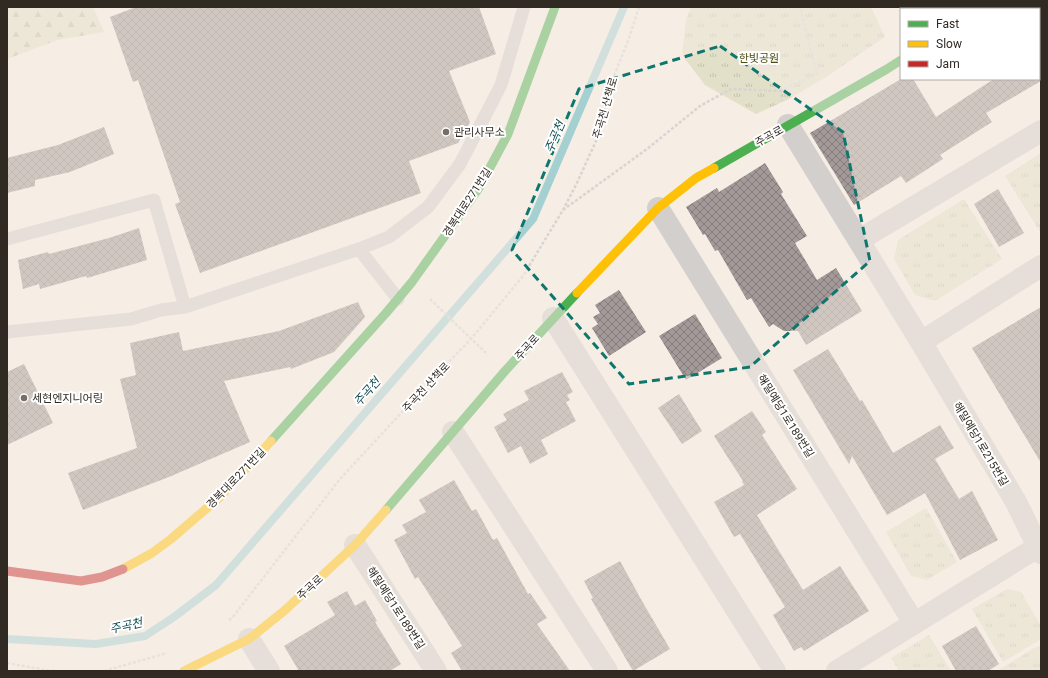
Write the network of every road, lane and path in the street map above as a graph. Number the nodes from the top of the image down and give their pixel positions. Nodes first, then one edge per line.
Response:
1 (524, 7) edge
2 (556, 7) edge
3 (639, 7) edge
4 (800, 7) edge
5 (900, 61) edge
6 (780, 91) junction
7 (788, 125) junction
8 (1041, 131) edge
9 (658, 208) junction
10 (563, 210) junction
11 (7, 239) edge
12 (859, 240) junction
13 (359, 249) junction
14 (1041, 266) edge
15 (412, 282) junction
16 (398, 299) junction
17 (185, 307) junction
18 (553, 318) junction
19 (7, 332) edge
20 (471, 339) junction
21 (921, 342) junction
22 (454, 432) junction
23 (355, 545) junction
24 (1040, 549) edge
25 (7, 571) edge
26 (225, 622) dead end
27 (914, 623) junction
28 (249, 639) junction
29 (172, 651) dead end
30 (7, 663) edge
31 (55, 671) edge
32 (104, 671) edge
33 (184, 671) edge
34 (269, 671) edge
35 (436, 671) edge
36 (607, 671) edge
37 (775, 671) edge
38 (837, 671) edge

1 - 13 lane
2 - 15 street, 경복대로271번길
3 - 10 path, 주곡천 산책로
4 - 6 path
5 - 7 street, 주곡로
6 - 7 path
6 - 10 path
7 - 9 street, 주곡로
7 - 12 street, 해밀예당1로215번길
8 - 12 street
9 - 18 street, 주곡로
9 - 27 street, 해밀예당1로189번길
10 - 20 path, 주곡천 산책로
11 - 17 lane
12 - 21 street, 해밀예당1로215번길
13 - 16 lane
13 - 17 lane
14 - 21 street
15 - 16 street, 경복대로271번길
15 - 20 path
16 - 25 street, 경복대로271번길
17 - 19 lane
18 - 22 street, 주곡로
18 - 37 street
20 - 26 path, 주곡천 산책로
21 - 24 street, 해밀예당1로215번길
22 - 23 street, 주곡로
22 - 36 street
23 - 28 street, 주곡로
23 - 35 street, 해밀예당1로189번길
24 - 27 street
27 - 38 street
28 - 33 street, 주곡로
28 - 34 street
29 - 32 path
30 - 31 path

